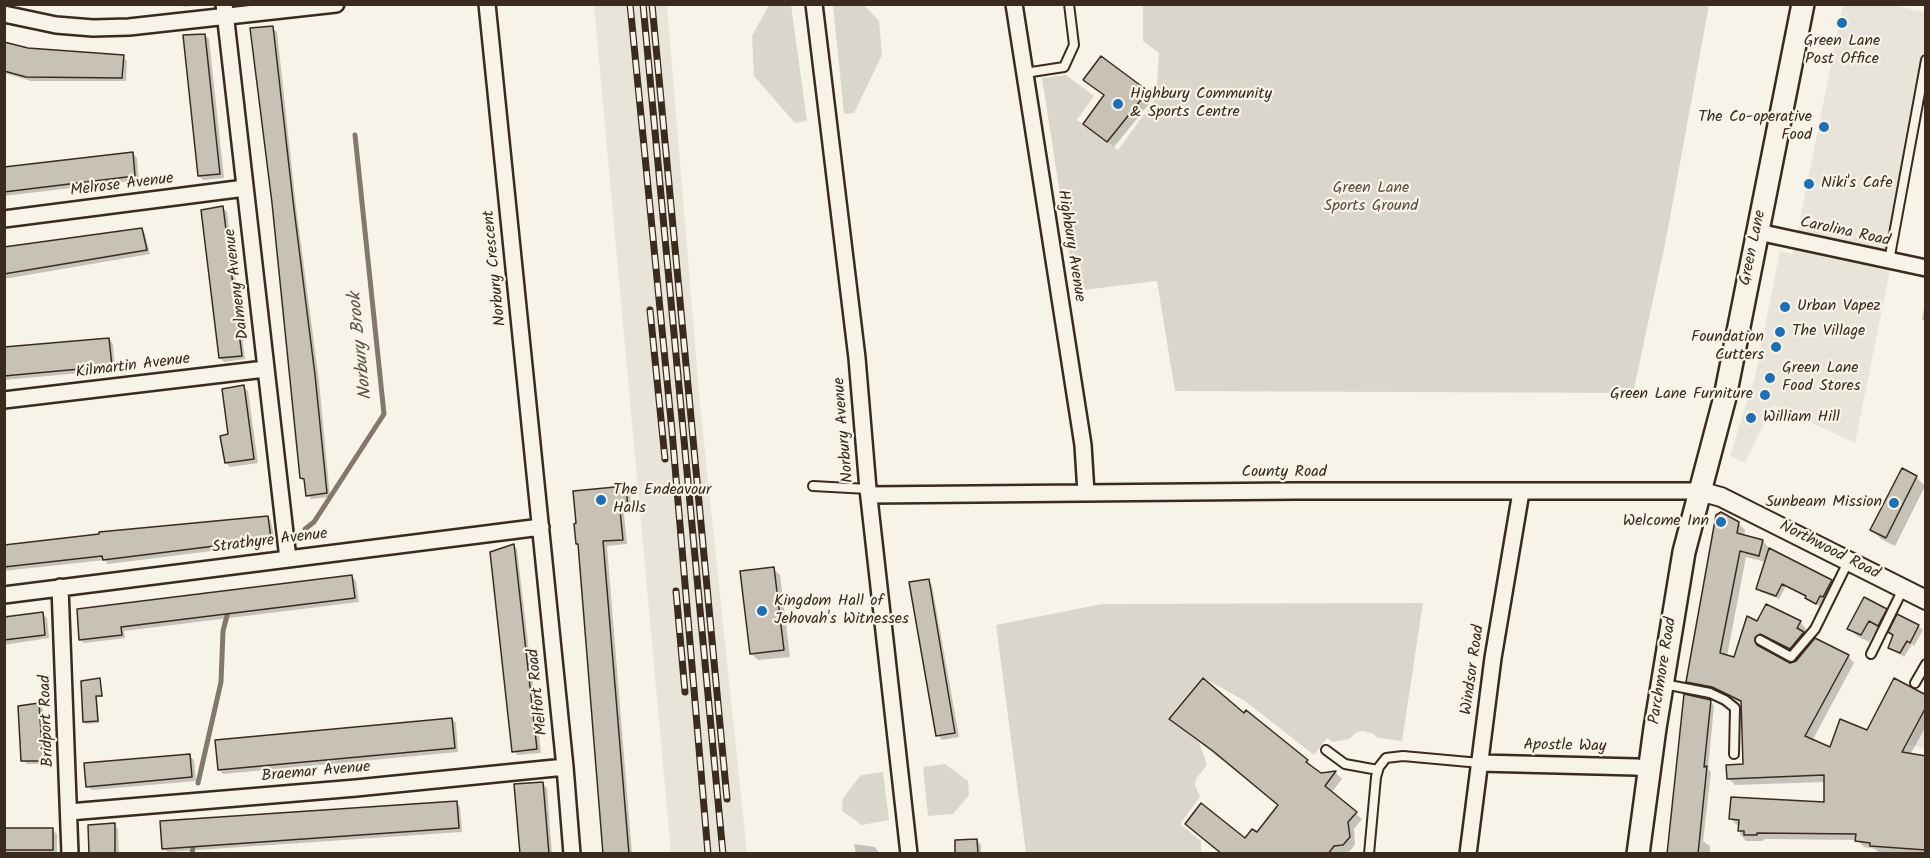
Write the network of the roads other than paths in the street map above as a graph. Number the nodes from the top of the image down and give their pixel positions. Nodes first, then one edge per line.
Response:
1 (336, 4) edge
2 (487, 4) edge
3 (814, 4) edge
4 (1014, 4) edge
5 (1069, 4) edge
6 (1803, 4) edge
7 (224, 10) edge
8 (4, 14) edge
9 (1926, 60) edge
10 (1025, 73) junction
11 (245, 188) junction
12 (4, 219) edge
13 (1758, 232) junction
14 (1889, 261) junction
15 (1926, 268) edge
16 (266, 369) junction
17 (4, 400) edge
18 (813, 486) dead end
19 (1699, 491) junction
20 (868, 492) junction
21 (1521, 492) junction
22 (1086, 493) junction
23 (541, 527) junction
24 (288, 559) junction
25 (1849, 561) junction
26 (60, 587) junction
27 (1903, 589) junction
28 (4, 595) edge
29 (1926, 600) edge
30 (1760, 640) dead end
31 (1871, 654) dead end
32 (1926, 664) edge
33 (1915, 683) dead end
34 (1663, 684) junction
35 (1326, 750) dead end
36 (1734, 754) dead end
37 (1480, 763) junction
38 (565, 766) junction
39 (1649, 769) junction
40 (1378, 770) junction
41 (69, 812) junction
42 (70, 854) edge
43 (572, 854) edge
44 (909, 854) edge
45 (1369, 854) edge
46 (1468, 854) edge
47 (1638, 854) edge

1 - 7 street
2 - 23 street, Norbury Crescent
3 - 20 street, Norbury Avenue
4 - 10 street, Highbury Avenue
5 - 10 lane
6 - 13 main road, Green Lane
7 - 8 street
7 - 11 street, Dalmeny Avenue
9 - 14 lane
10 - 22 street, Highbury Avenue
11 - 12 street, Melrose Avenue
11 - 16 street, Dalmeny Avenue
13 - 14 street, Carolina Road
13 - 19 main road, Green Lane
14 - 15 street, Carolina Road
16 - 17 street, Kilmartin Avenue
16 - 24 street, Dalmeny Avenue
18 - 20 lane
19 - 21 street, County Road
19 - 25 street, Northwood Road
19 - 34 main road, Parchmore Road
20 - 22 street, County Road
20 - 44 street, Norbury Avenue
21 - 22 street, County Road
21 - 37 street, Windsor Road
23 - 24 street, Strathyre Avenue
23 - 38 street, Melfort Road
24 - 26 street, Strathyre Avenue
25 - 27 street, Northwood Road
25 - 30 lane
26 - 28 street, Strathyre Avenue
26 - 41 street, Bridport Road
27 - 29 street, Northwood Road
27 - 31 lane
32 - 33 lane
34 - 36 lane
34 - 39 main road, Parchmore Road
35 - 40 lane
37 - 39 street, Apostle Way
37 - 40 lane
37 - 46 street, Windsor Road
38 - 41 street, Braemar Avenue
38 - 43 street, Melfort Road
39 - 47 main road, Parchmore Road
40 - 45 lane
41 - 42 street, Bridport Road

